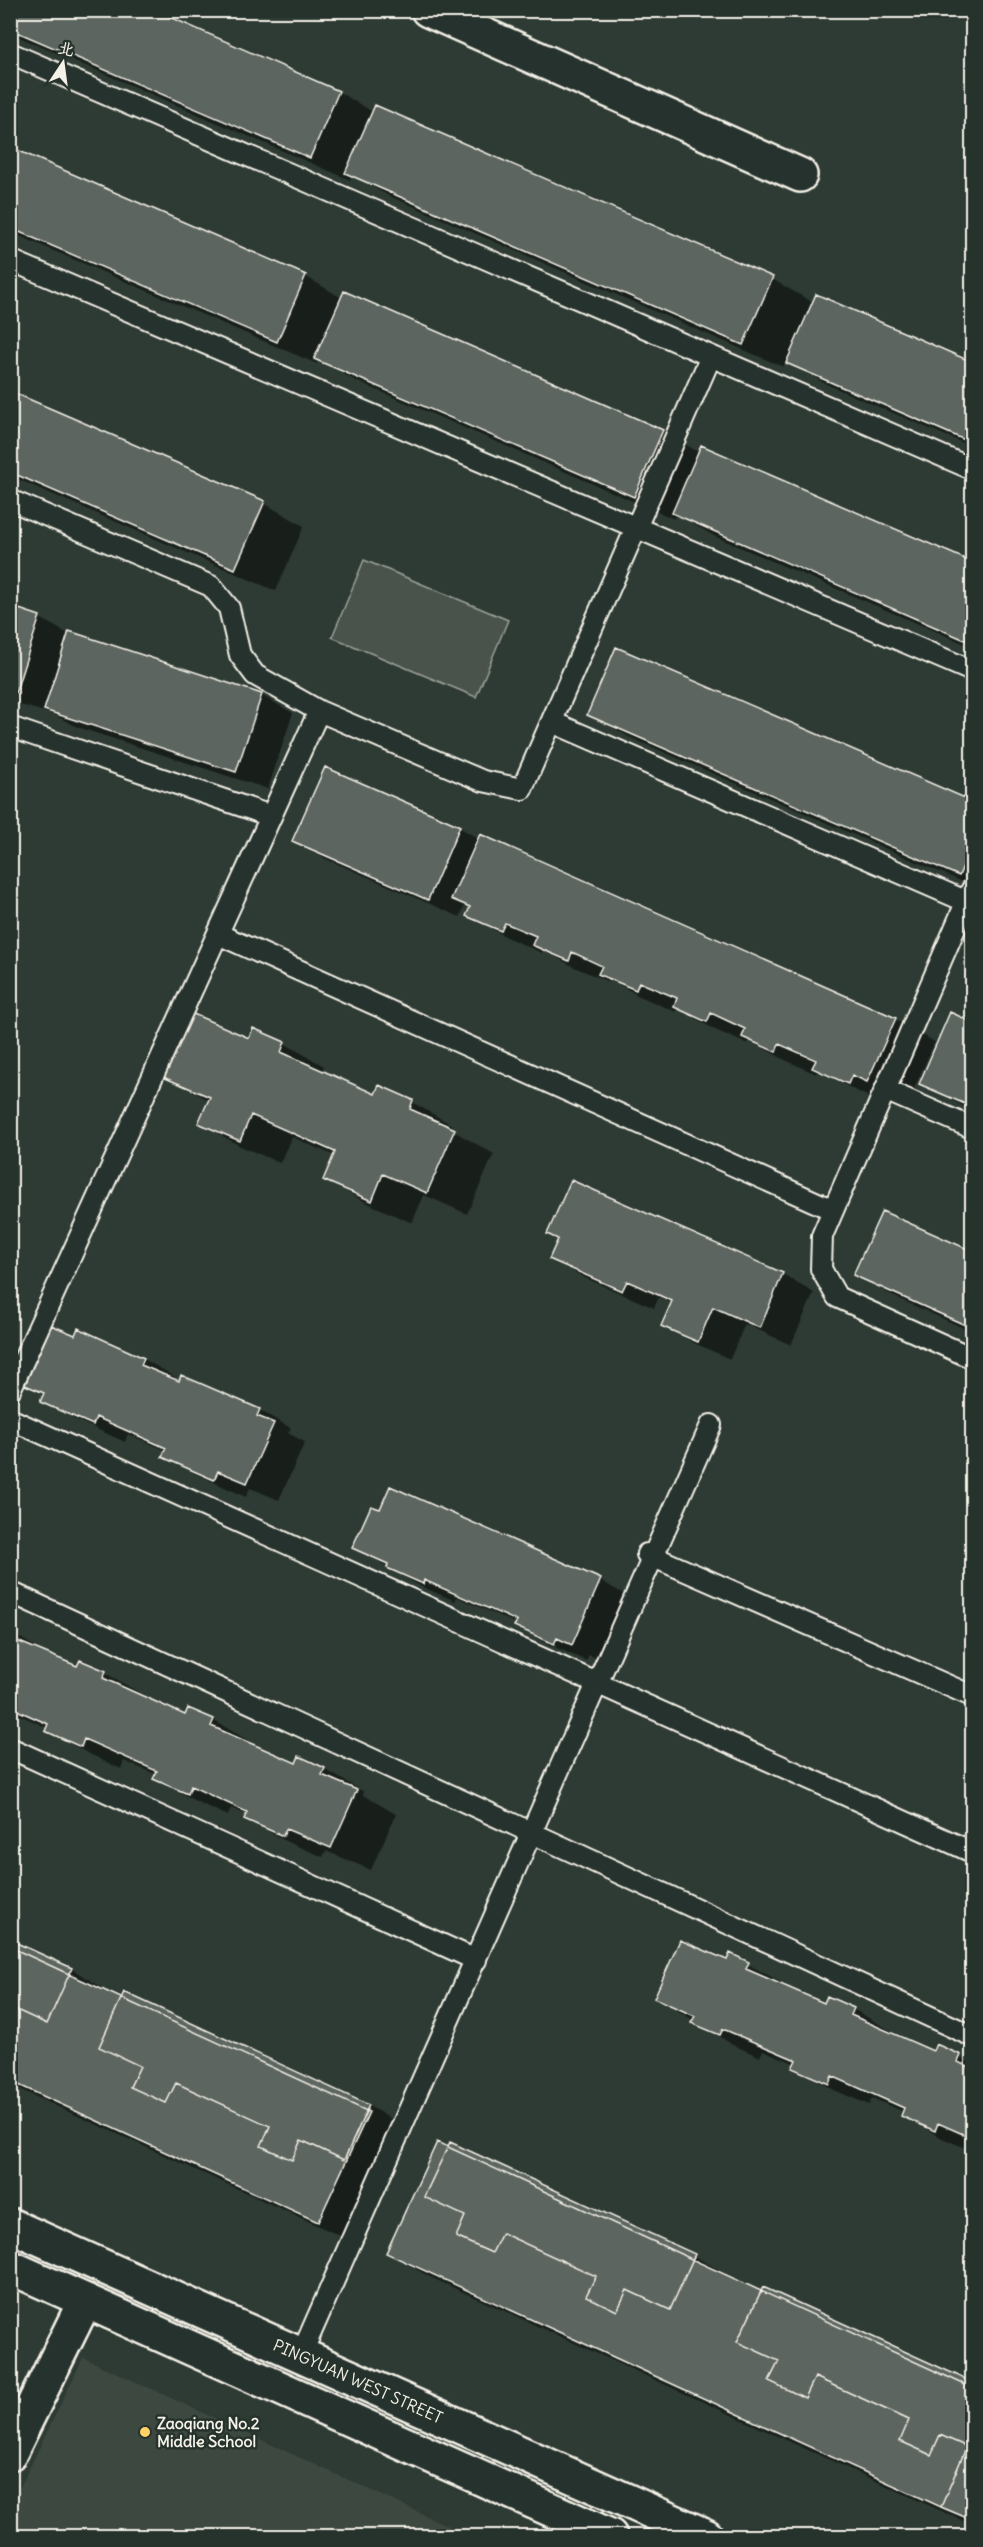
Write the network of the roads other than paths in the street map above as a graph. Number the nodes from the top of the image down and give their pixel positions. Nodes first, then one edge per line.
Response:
1 (428, 10) edge
2 (10, 53) edge
3 (800, 175) dead end
4 (10, 260) edge
5 (711, 356) junction
6 (972, 469) edge
7 (10, 500) edge
8 (636, 527) junction
9 (972, 671) edge
10 (319, 711) junction
11 (552, 722) junction
12 (10, 727) edge
13 (271, 816) junction
14 (971, 898) edge
15 (218, 934) junction
16 (885, 1090) junction
17 (972, 1128) edge
18 (833, 1210) junction
19 (972, 1358) edge
20 (10, 1390) edge
21 (10, 1419) edge
22 (711, 1425) dead end
23 (650, 1556) junction
24 (10, 1592) edge
25 (597, 1683) junction
26 (972, 1696) edge
27 (10, 1748) edge
28 (532, 1832) junction
29 (972, 1852) edge
30 (476, 1960) junction
31 (972, 2036) edge
32 (10, 2225) edge
33 (10, 2267) edge
34 (86, 2301) junction
35 (301, 2355) junction
36 (10, 2452) edge
37 (610, 2536) edge
38 (706, 2536) edge

1 - 3 main road
2 - 5 lane
4 - 8 lane
5 - 6 lane
5 - 8 lane
7 - 10 lane
8 - 9 lane
8 - 11 lane
10 - 11 lane
10 - 13 lane
11 - 14 lane
12 - 13 lane
13 - 15 lane
14 - 16 lane
15 - 18 lane
15 - 20 lane
16 - 17 lane
16 - 18 lane
18 - 19 lane
21 - 25 lane
22 - 23 lane
23 - 25 lane
23 - 26 lane
24 - 28 lane
25 - 28 lane
25 - 29 lane
27 - 30 lane
28 - 30 lane
28 - 31 lane
30 - 35 lane
32 - 35 main road, PINGYUAN WEST STREET
33 - 34 main road
34 - 36 main road
34 - 37 main road
35 - 38 main road, PINGYUAN WEST STREET

